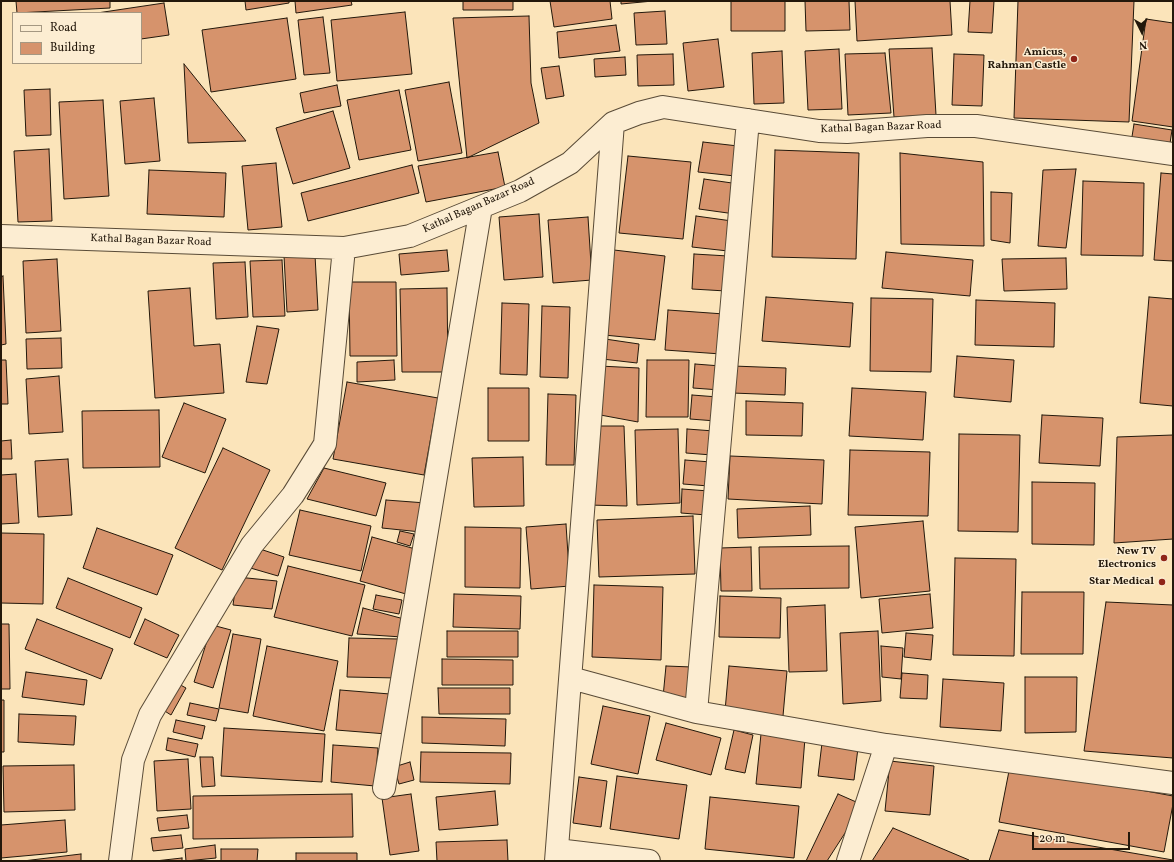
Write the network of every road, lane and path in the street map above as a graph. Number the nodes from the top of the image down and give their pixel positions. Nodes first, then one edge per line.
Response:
1 (748, 120) junction
2 (613, 123) junction
3 (1173, 154) edge
4 (481, 207) junction
5 (1, 236) edge
6 (344, 248) junction
7 (571, 678) junction
8 (696, 712) junction
9 (886, 745) junction
10 (1173, 783) edge
11 (384, 788) dead end
12 (557, 855) edge
13 (120, 861) edge
14 (649, 861) edge
15 (848, 861) edge

1 - 2 street, Kathal Bagan Bazar Road
1 - 3 street, Kathal Bagan Bazar Road
1 - 8 street
2 - 4 street, Kathal Bagan Bazar Road
2 - 7 street
4 - 6 street, Kathal Bagan Bazar Road
4 - 11 street
5 - 6 street, Kathal Bagan Bazar Road
6 - 13 street
7 - 8 street
7 - 12 street
8 - 9 street
9 - 10 street
9 - 15 street
12 - 14 street

